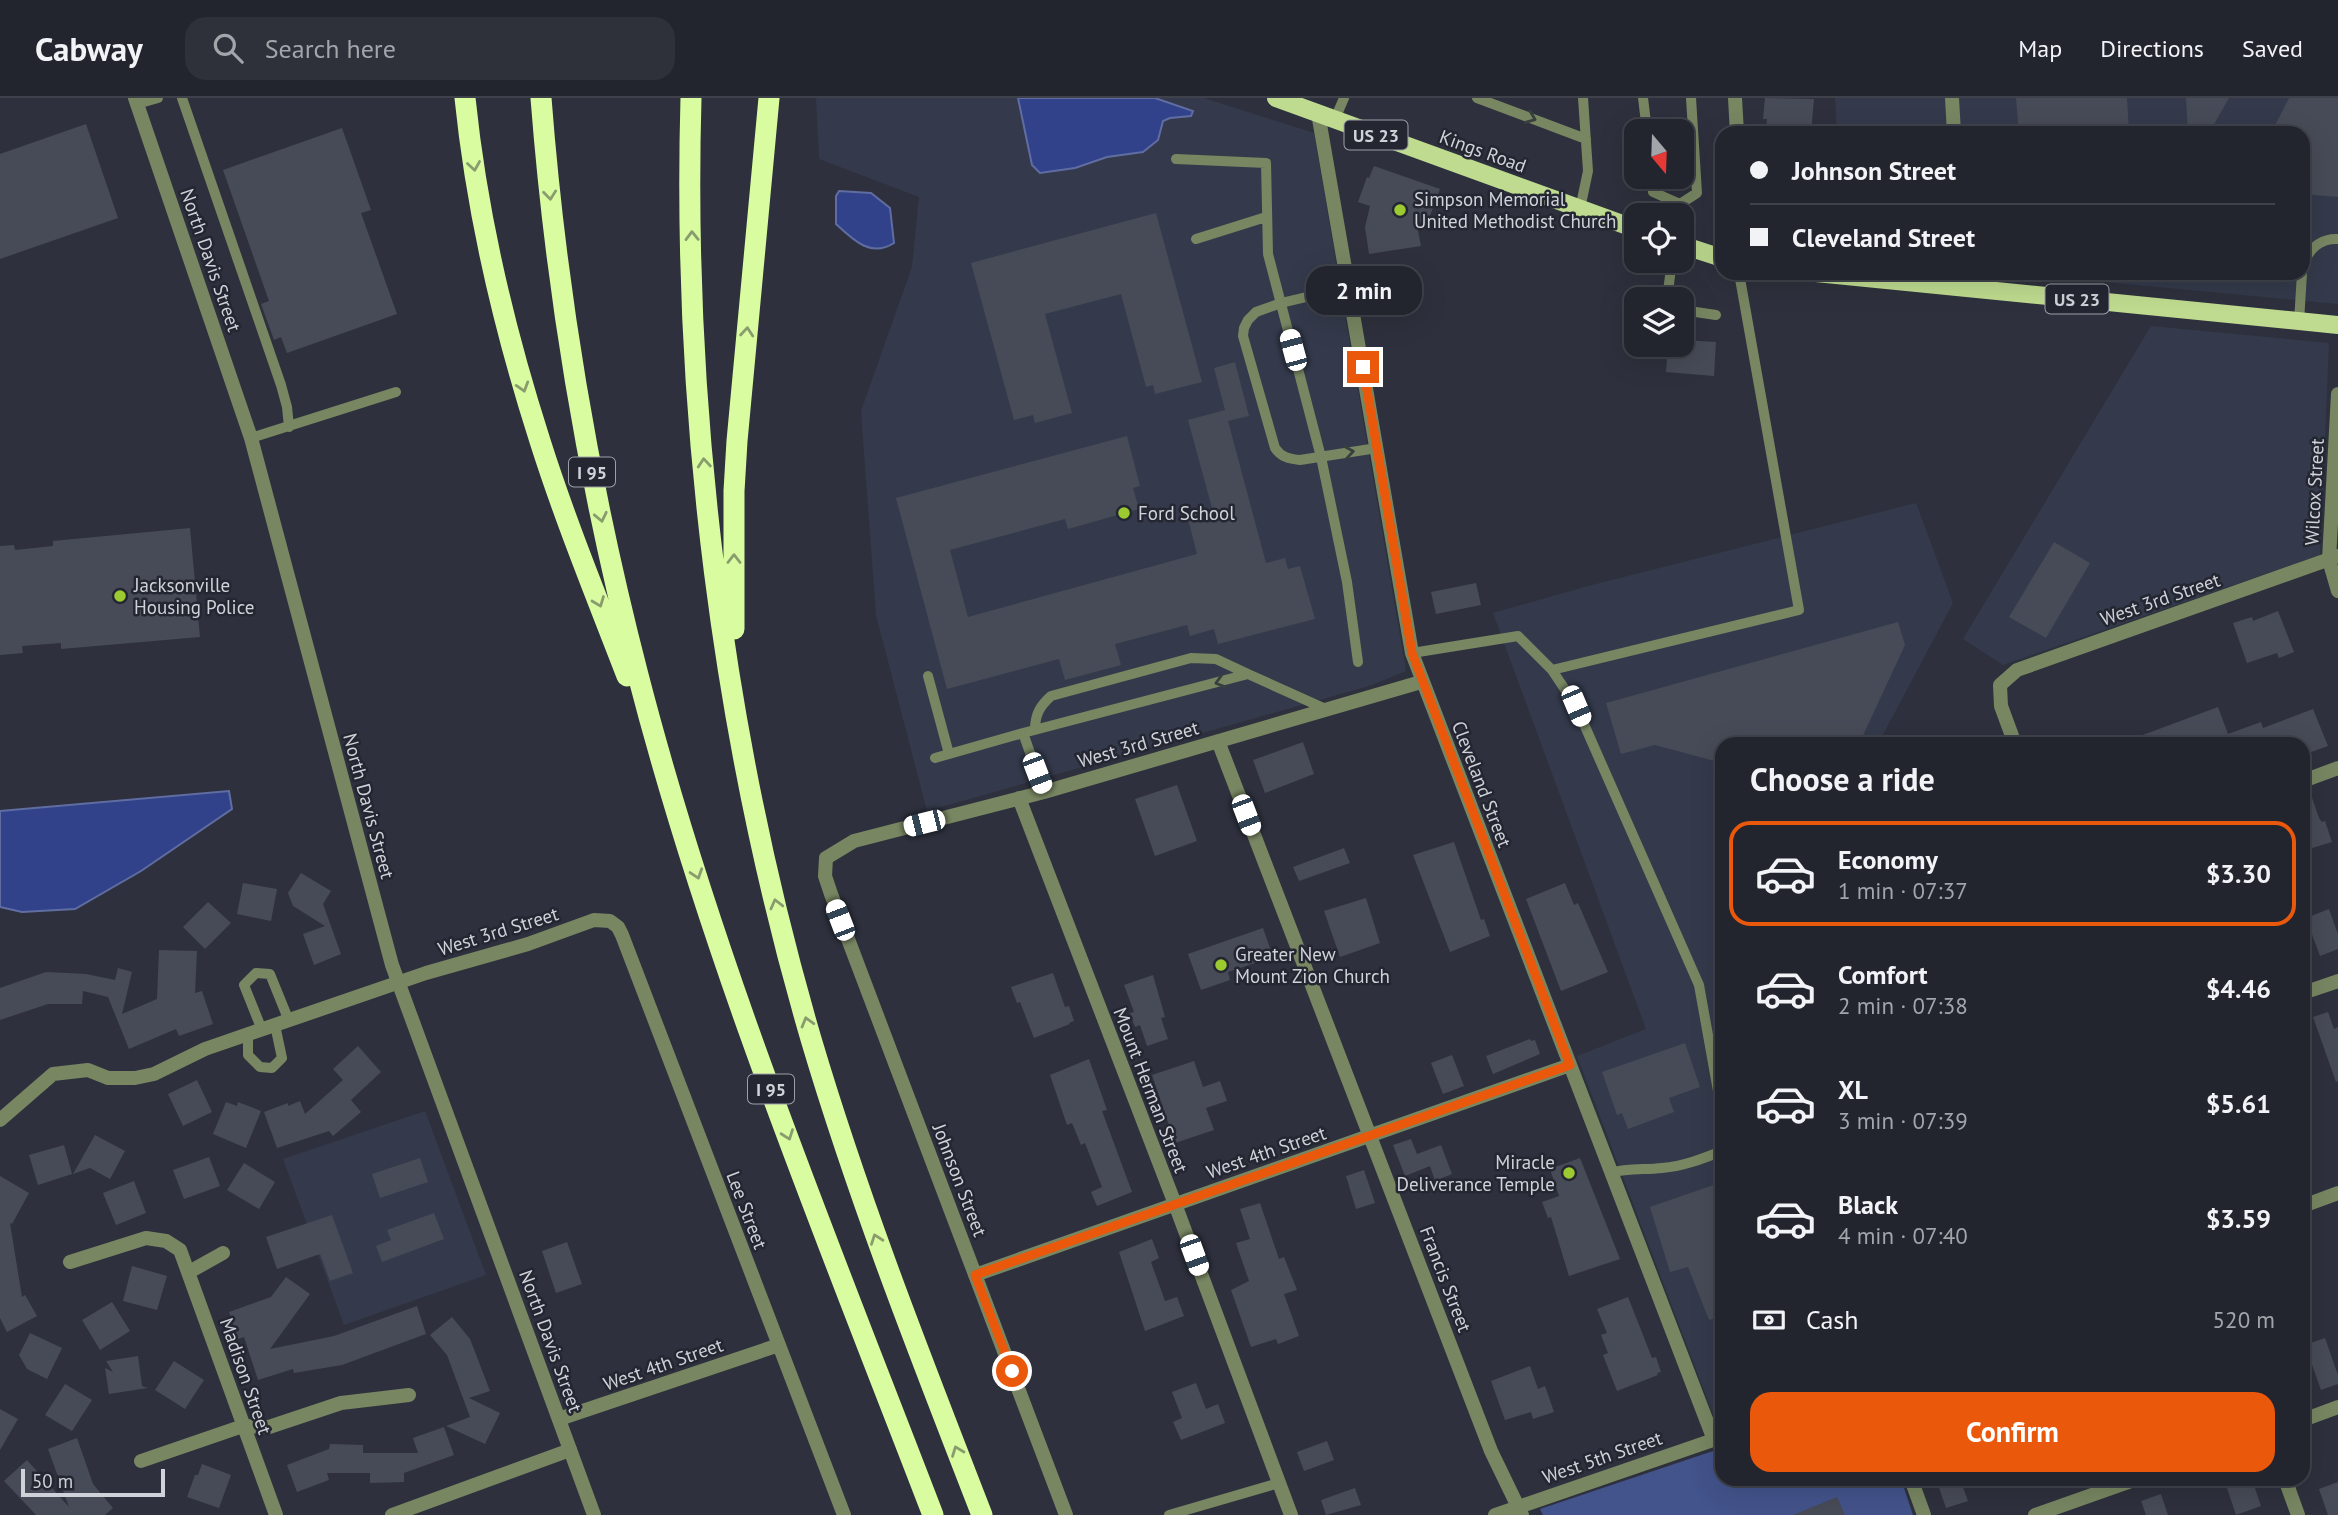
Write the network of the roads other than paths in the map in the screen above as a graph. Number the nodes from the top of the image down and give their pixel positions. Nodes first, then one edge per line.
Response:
1 (158, 98) edge
2 (182, 98) edge
3 (465, 98) edge
4 (541, 98) edge
5 (769, 98) edge
6 (1276, 98) edge
7 (1344, 98) edge
8 (1477, 98) edge
9 (1583, 98) edge
10 (1643, 98) edge
11 (1691, 98) edge
12 (1735, 98) edge
13 (1952, 98) edge
14 (136, 101) edge
15 (690, 103) edge
16 (1318, 113) junction
17 (1646, 119) edge
18 (1692, 119) edge
19 (1335, 120) junction
20 (1737, 126) edge
21 (1954, 126) edge
22 (1586, 139) junction
23 (1694, 146) edge
24 (1176, 159) dead end
25 (1653, 189) edge
26 (1580, 209) junction
27 (1266, 218) junction
28 (1624, 225) edge
29 (1196, 239) dead end
30 (2338, 239) edge
31 (1694, 249) edge
32 (2310, 250) edge
33 (1715, 256) edge
34 (1740, 280) edge
35 (1965, 280) edge
36 (2302, 280) edge
37 (1349, 287) junction
38 (1282, 303) junction
39 (1694, 312) edge
40 (1716, 315) dead end
41 (2299, 322) junction
42 (2338, 326) edge
43 (396, 392) dead end
44 (2338, 394) edge
45 (289, 427) junction
46 (251, 439) junction
47 (1377, 448) junction
48 (1321, 457) junction
49 (2336, 470) edge
50 (2334, 558) edge
51 (2338, 592) edge
52 (1412, 653) junction
53 (1358, 662) dead end
54 (1552, 670) junction
55 (1248, 674) junction
56 (928, 676) dead end
57 (1421, 682) junction
58 (734, 701) junction
59 (1328, 710) junction
60 (1035, 730) junction
61 (1023, 733) junction
62 (2012, 737) edge
63 (1217, 741) junction
64 (949, 754) junction
65 (935, 758) dead end
66 (2338, 768) edge
67 (2310, 778) edge
68 (1044, 792) junction
69 (1018, 799) junction
70 (676, 809) junction
71 (826, 858) joint
72 (610, 921) joint
73 (2338, 981) edge
74 (398, 983) junction
75 (2310, 991) edge
76 (1570, 1065) junction
77 (1715, 1074) edge
78 (0, 1120) edge
79 (1371, 1136) junction
80 (1715, 1154) edge
81 (1610, 1173) junction
82 (2338, 1194) edge
83 (2310, 1204) edge
84 (1175, 1205) junction
85 (223, 1253) dead end
86 (70, 1262) dead end
87 (189, 1272) junction
88 (975, 1275) junction
89 (779, 1345) junction
90 (409, 1395) dead end
91 (2338, 1407) edge
92 (2310, 1417) edge
93 (559, 1419) junction
94 (243, 1426) junction
95 (1715, 1431) edge
96 (1715, 1439) edge
97 (570, 1450) junction
98 (141, 1461) dead end
99 (1279, 1483) junction
100 (1914, 1486) edge
101 (2117, 1486) edge
102 (2288, 1486) edge
103 (1520, 1511) edge
104 (276, 1515) edge
105 (392, 1515) edge
106 (594, 1515) edge
107 (844, 1515) edge
108 (933, 1515) edge
109 (982, 1515) edge
110 (1066, 1515) edge
111 (1169, 1515) edge
112 (1291, 1515) edge
113 (1495, 1515) edge
114 (1924, 1515) edge
115 (2035, 1515) edge
116 (2298, 1515) edge

1 - 14 lane
2 - 45 lane
3 -> 70 highway
4 -> 70 highway, I 95
58 -> 5 highway
6 - 16 main road, Kings Road / US 23
7 - 19 lane
8 -> 22 lane
9 - 22 lane
10 - 17 lane
11 - 18 lane
12 - 20 street
13 - 21 street
14 - 46 street, North Davis Street
58 -> 15 highway, I 95
16 - 19 main road, Kings Road / US 23
16 - 37 street, Cleveland Street
19 - 26 main road, Kings Road / US 23
22 - 26 lane
23 - 25 lane
24 - 27 lane
26 - 28 main road, Kings Road / US 23
27 - 29 lane
27 - 38 lane
30 - 32 lane
31 - 33 main road
34 - 54 lane
35 - 41 main road, US 23
36 - 41 lane
37 - 38 lane
37 - 47 street, Cleveland Street
38 - 48 lane
38 - 48 lane
39 - 40 lane
41 - 42 main road, US 23
43 - 45 lane
44 - 49 street, Wilcox Street
45 - 46 lane
46 - 74 street, North Davis Street
48 -> 47 lane
47 - 52 street, Cleveland Street
48 - 53 lane
49 - 50 street, Wilcox Street
50 - 51 street, Wilcox Street
50 - 62 street, West 3rd Street
52 - 54 lane
52 - 57 street, Cleveland Street
54 - 77 lane
55 - 59 lane
55 -> 60 lane
55 - 60 lane
56 - 64 lane
57 - 59 street, West 3rd Street
57 - 76 street, Cleveland Street
109 -> 58 highway, I 95
59 - 63 street, West 3rd Street
60 - 61 lane
61 - 64 lane
61 - 68 lane
63 - 68 street, West 3rd Street
63 - 79 street, Francis Street
64 - 65 lane
66 - 67 street
68 - 69 street, West 3rd Street
69 - 71 street, West 3rd Street
69 - 84 street, Mount Herman Street
70 -> 108 highway, I 95
71 - 88 street, Johnson Street
72 - 74 street, West 3rd Street
72 - 89 street, Lee Street
73 - 75 street
74 - 78 street, West 3rd Street
74 - 93 street, North Davis Street
76 - 79 street, West 4th Street
76 - 81 street, Cleveland Street
79 - 84 street, West 4th Street
79 - 103 street, Francis Street
80 - 81 lane
81 - 95 street, Cleveland Street
82 - 83 street
84 - 88 street, West 4th Street
84 - 99 street, Mount Herman Street
85 - 87 street
86 - 87 street, Madison Street
87 - 94 street, Madison Street
88 - 110 street, Johnson Street
89 - 93 street, West 4th Street
89 - 107 street, Lee Street
90 - 94 street
91 - 92 street
93 - 97 street, North Davis Street
94 - 98 street
94 - 104 street, Madison Street
96 - 103 street, West 5th Street
97 - 105 street
97 - 106 street, North Davis Street
99 - 111 lane
99 - 112 street, Mount Herman Street
100 - 114 street
101 - 115 street
102 - 116 street
103 - 113 street, West 5th Street

